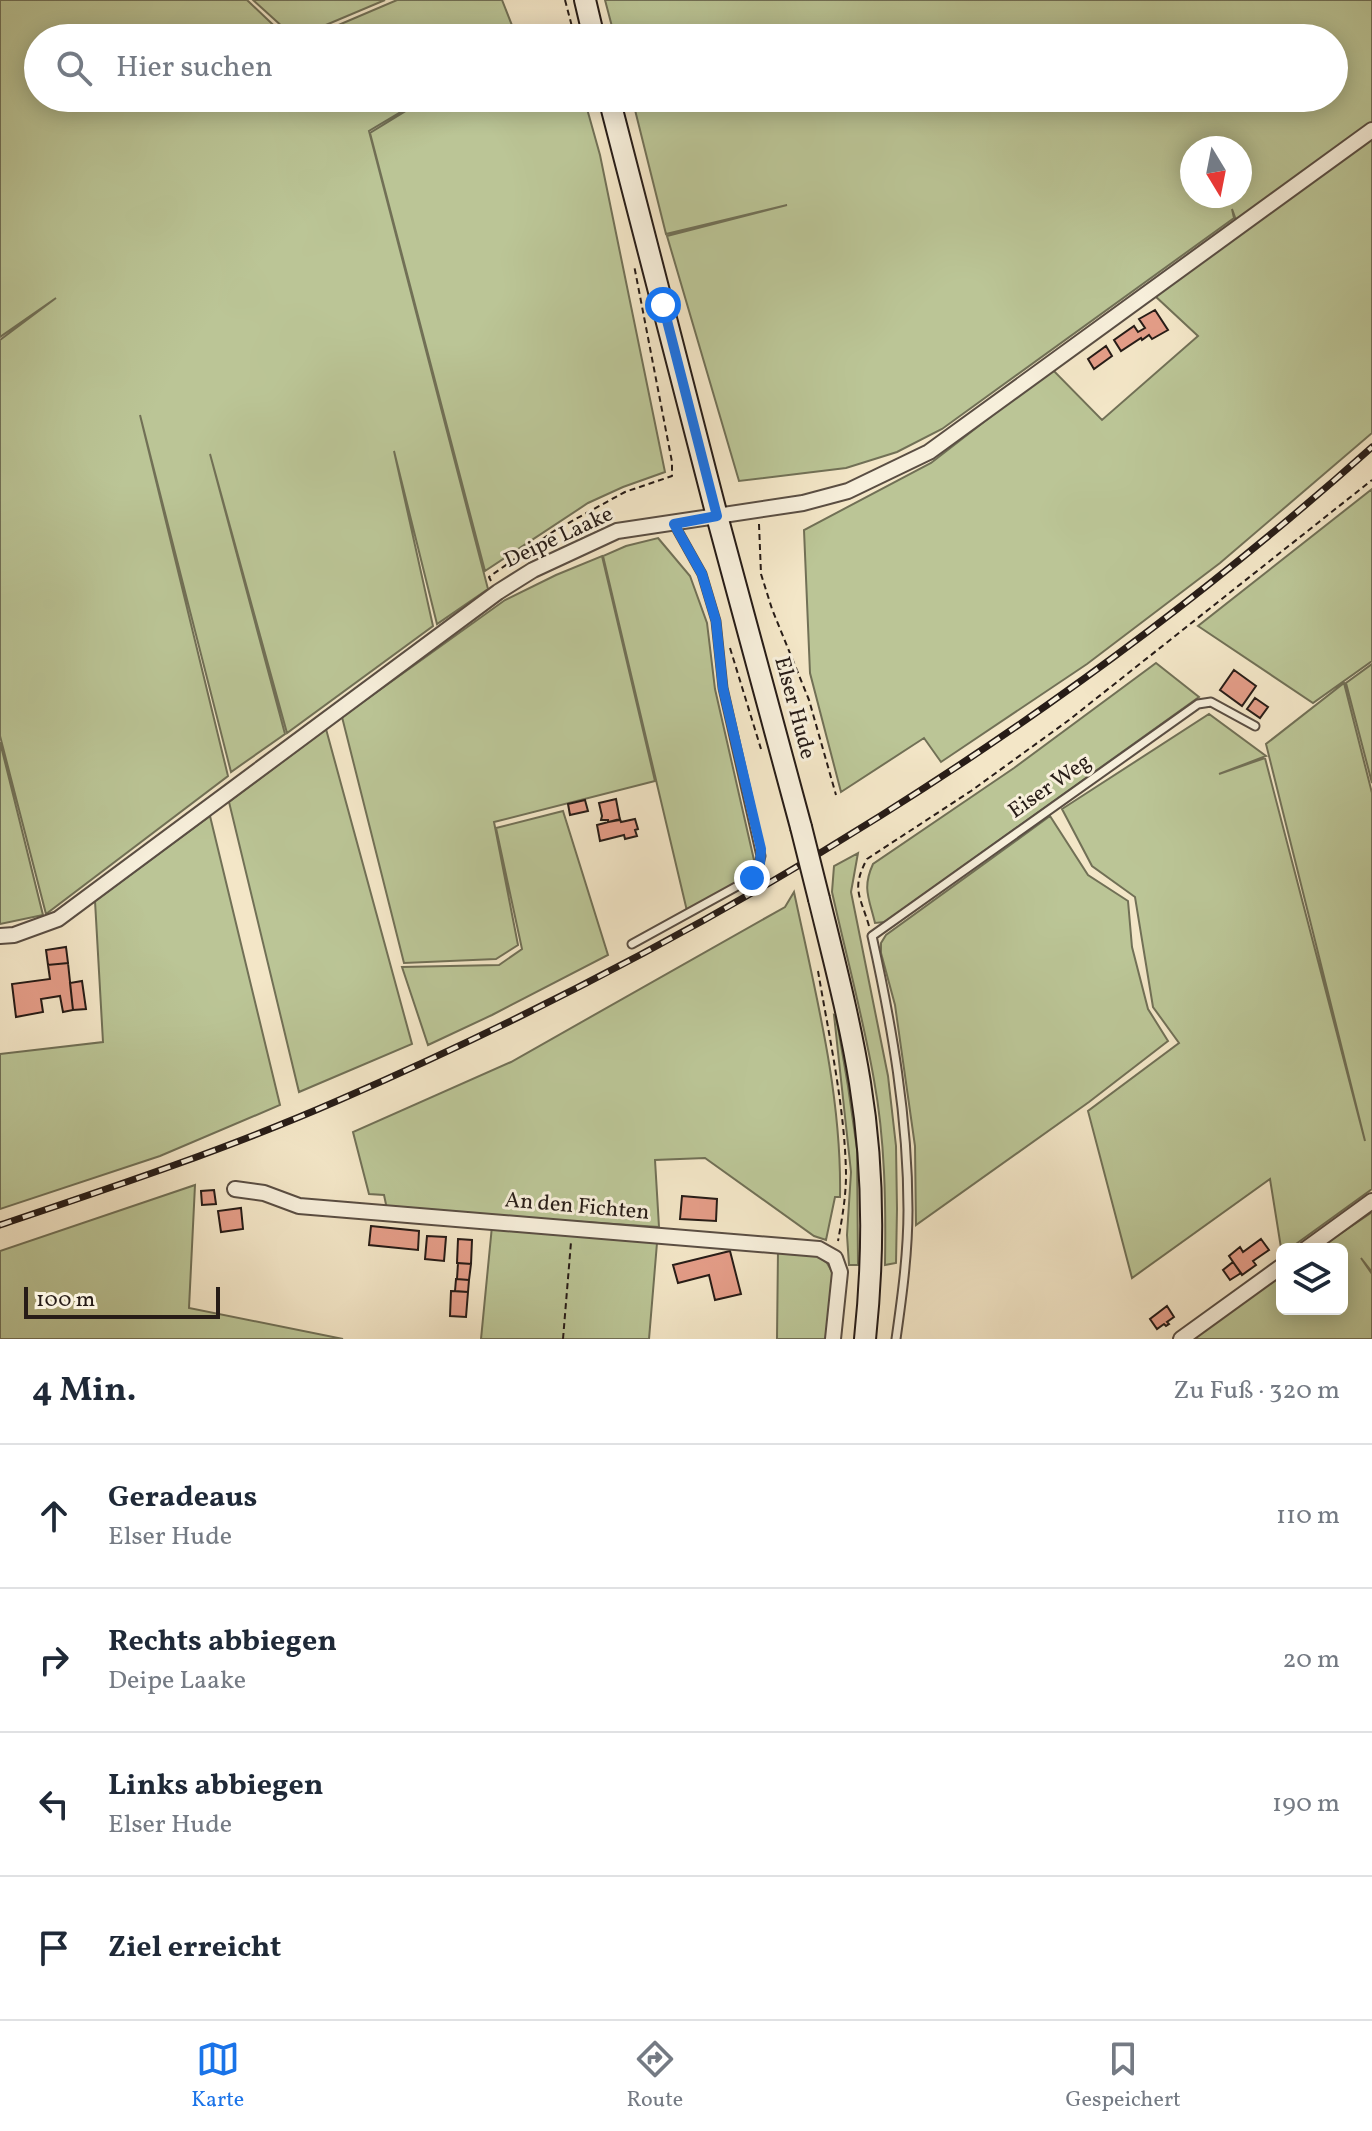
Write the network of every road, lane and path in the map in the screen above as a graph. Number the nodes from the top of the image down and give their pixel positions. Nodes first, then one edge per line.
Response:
1 (565, 0) edge
2 (585, 0) edge
3 (571, 24) edge
4 (591, 24) edge
5 (611, 112) edge
6 (1372, 130) edge
7 (633, 262) dead end
8 (1372, 480) edge
9 (758, 511) junction
10 (717, 516) junction
11 (674, 524) junction
12 (498, 592) junction
13 (716, 621) junction
14 (1255, 726) dead end
15 (765, 760) dead end
16 (836, 795) dead end
17 (0, 936) edge
18 (872, 936) junction
19 (632, 944) dead end
20 (817, 963) dead end
21 (235, 1189) dead end
22 (1372, 1201) edge
23 (572, 1228) junction
24 (1314, 1243) edge
25 (835, 1258) junction
26 (1276, 1270) edge
27 (563, 1339) edge
28 (833, 1339) edge
29 (865, 1339) edge
30 (896, 1339) edge
31 (1181, 1339) edge

1 - 3 path
2 - 4 street
5 - 10 street, Elser Hude
6 - 9 street, Deipe Laake
7 - 12 path
8 - 18 path
9 - 10 street, Deipe Laake
9 - 16 path
10 - 11 street, Deipe Laake
10 - 29 street, Elser Hude, bridge
11 - 12 street, Deipe Laake
11 - 13 lane
12 - 17 street, Deipe Laake
13 - 15 path
13 - 19 lane
14 - 18 lane, Eiser Weg
18 - 30 lane
20 - 25 path
21 - 23 street, An den Fichten
22 - 24 street
23 - 25 street, An den Fichten
23 - 27 path
25 - 28 street
26 - 31 street

